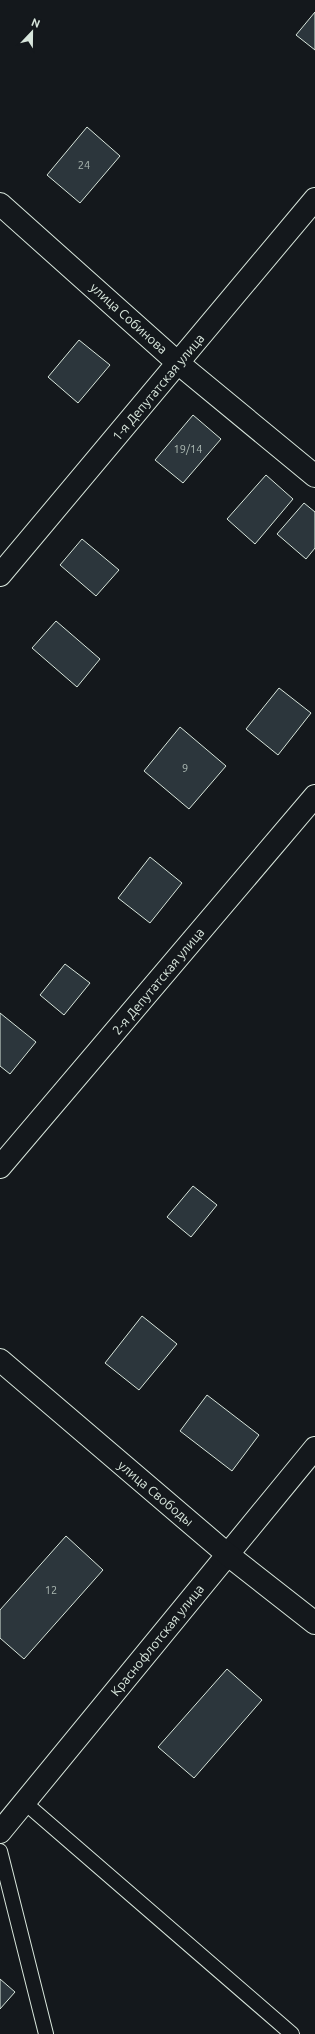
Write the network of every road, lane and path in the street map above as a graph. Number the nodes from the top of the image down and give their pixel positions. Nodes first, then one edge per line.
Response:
1 (315, 199) edge
2 (0, 204) edge
3 (178, 363) junction
4 (315, 476) edge
5 (0, 575) edge
6 (315, 796) edge
7 (0, 1167) edge
8 (0, 1360) edge
9 (315, 1448) edge
10 (227, 1554) junction
11 (315, 1623) edge
12 (24, 1802) junction
13 (0, 1832) edge
14 (0, 1851) edge
15 (46, 2034) edge
16 (292, 2034) edge

1 - 3 street, 1-я Депутатская улица
2 - 3 street, улица Собинова
3 - 4 street, улица Собинова
3 - 5 street, 1-я Депутатская улица
6 - 7 street, 2-я Депутатская улица
8 - 10 street, улица Свободы
9 - 10 street, Краснофлотская улица
10 - 11 street, улица Свободы
10 - 12 street, Краснофлотская улица
12 - 13 street, Краснофлотская улица
12 - 16 lane
14 - 15 lane

